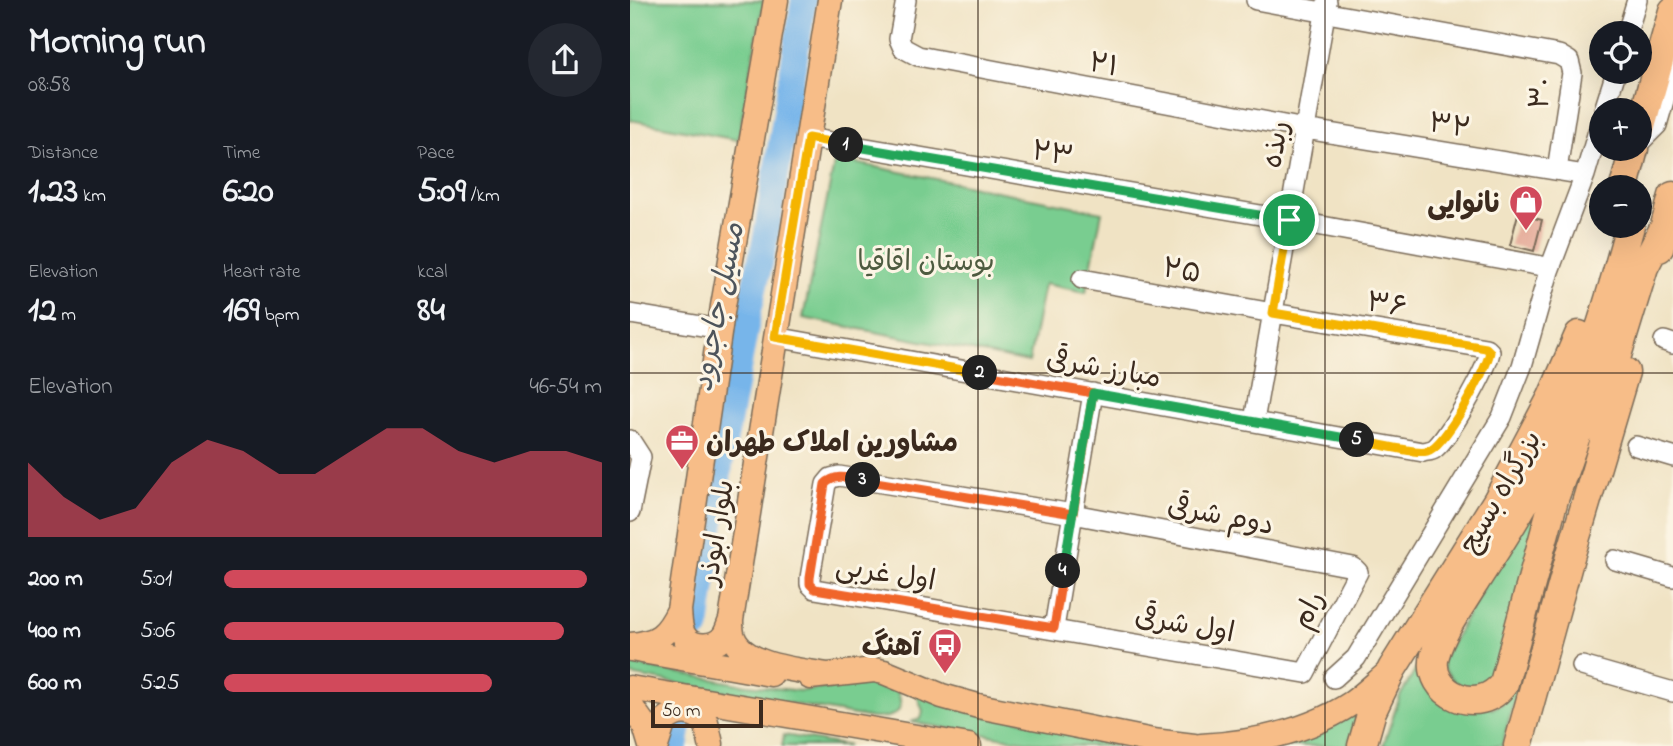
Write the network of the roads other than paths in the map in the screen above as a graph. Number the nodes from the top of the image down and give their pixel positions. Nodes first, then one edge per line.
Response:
1 (776, 0) edge
2 (830, 0) edge
3 (906, 0) edge
4 (1256, 0) edge
5 (1637, 0) edge
6 (1326, 6) edge
7 (1673, 11) edge
8 (1631, 21) edge
9 (1673, 69) edge
10 (1649, 98) edge
11 (1305, 129) junction
12 (1652, 130) edge
13 (808, 138) junction
14 (1589, 161) edge
15 (1557, 170) junction
16 (1585, 175) junction
17 (1673, 196) edge
18 (1289, 220) junction
19 (1663, 230) junction
20 (1609, 238) edge
21 (1627, 238) edge
22 (1549, 271) junction
23 (1082, 279) dead end
24 (1273, 313) junction
25 (630, 314) edge
26 (720, 329) junction
27 (775, 337) junction
28 (1093, 393) junction
29 (1254, 422) junction
30 (630, 440) edge
31 (1636, 446) dead end
32 (1423, 452) joint
33 (1673, 457) edge
34 (825, 484) joint
35 (630, 512) edge
36 (1073, 514) junction
37 (1615, 561) dead end
38 (1358, 570) joint
39 (1673, 577) edge
40 (679, 610) junction
41 (731, 620) junction
42 (1054, 628) junction
43 (634, 648) edge
44 (1581, 666) dead end
45 (1392, 669) junction
46 (1306, 673) joint
47 (827, 675) junction
48 (1334, 678) dead end
49 (1673, 692) edge
50 (632, 694) edge
51 (767, 712) junction
52 (656, 741) edge
53 (711, 745) edge
54 (969, 746) edge
55 (1195, 746) edge
56 (1201, 746) edge
57 (1362, 746) edge
58 (1518, 746) edge

1 - 26 main road, بلوار ابوذر
2 - 13 main road, بلوار ابوذر
3 - 11 street, ۲۱
4 - 6 street
5 - 8 street
6 - 11 street, ربذه
6 - 15 street, ۳۰
7 - 10 highway
9 - 12 street
11 - 15 street, ۳۲
11 - 18 street, ربذه
13 - 18 street, ۲۳
13 - 27 main road, بلوار ابوذر
14 - 16 street
15 - 16 street, ۳۲
16 - 22 street
17 - 19 highway
18 - 22 street, ۲۳
18 - 24 street, ربذه
19 - 21 highway
19 - 58 highway
20 - 45 highway, بزرگراه بسیج
22 - 48 street
23 - 24 street, ۲۵
24 - 29 street, ربذه
24 - 32 street, ۳۶
25 - 26 street
26 - 40 main road, بلوار ابوذر
27 - 28 street, مبارز شرقی
27 - 41 main road, بلوار ابوذر
28 - 29 street, مبارز شرقی
28 - 36 street
29 - 32 street, مبارز شرقی
30 - 35 street
31 - 33 street
34 - 36 street, دوم شرقی
34 - 42 street, اول غربی
36 - 38 street, دوم شرقی
36 - 42 street
37 - 39 street
38 - 46 street, رام
40 - 41 main road
40 - 43 main road, بلوار ابوذر
41 - 47 main road, بلوار ابوذر
42 - 46 street, اول شرقی
43 - 47 main road
44 - 49 street
45 - 56 main road
45 - 57 highway, بزرگراه بسیج
47 - 55 main road
50 - 51 main road
50 - 52 main road
51 - 53 main road
51 - 54 main road
52 - 53 main road

